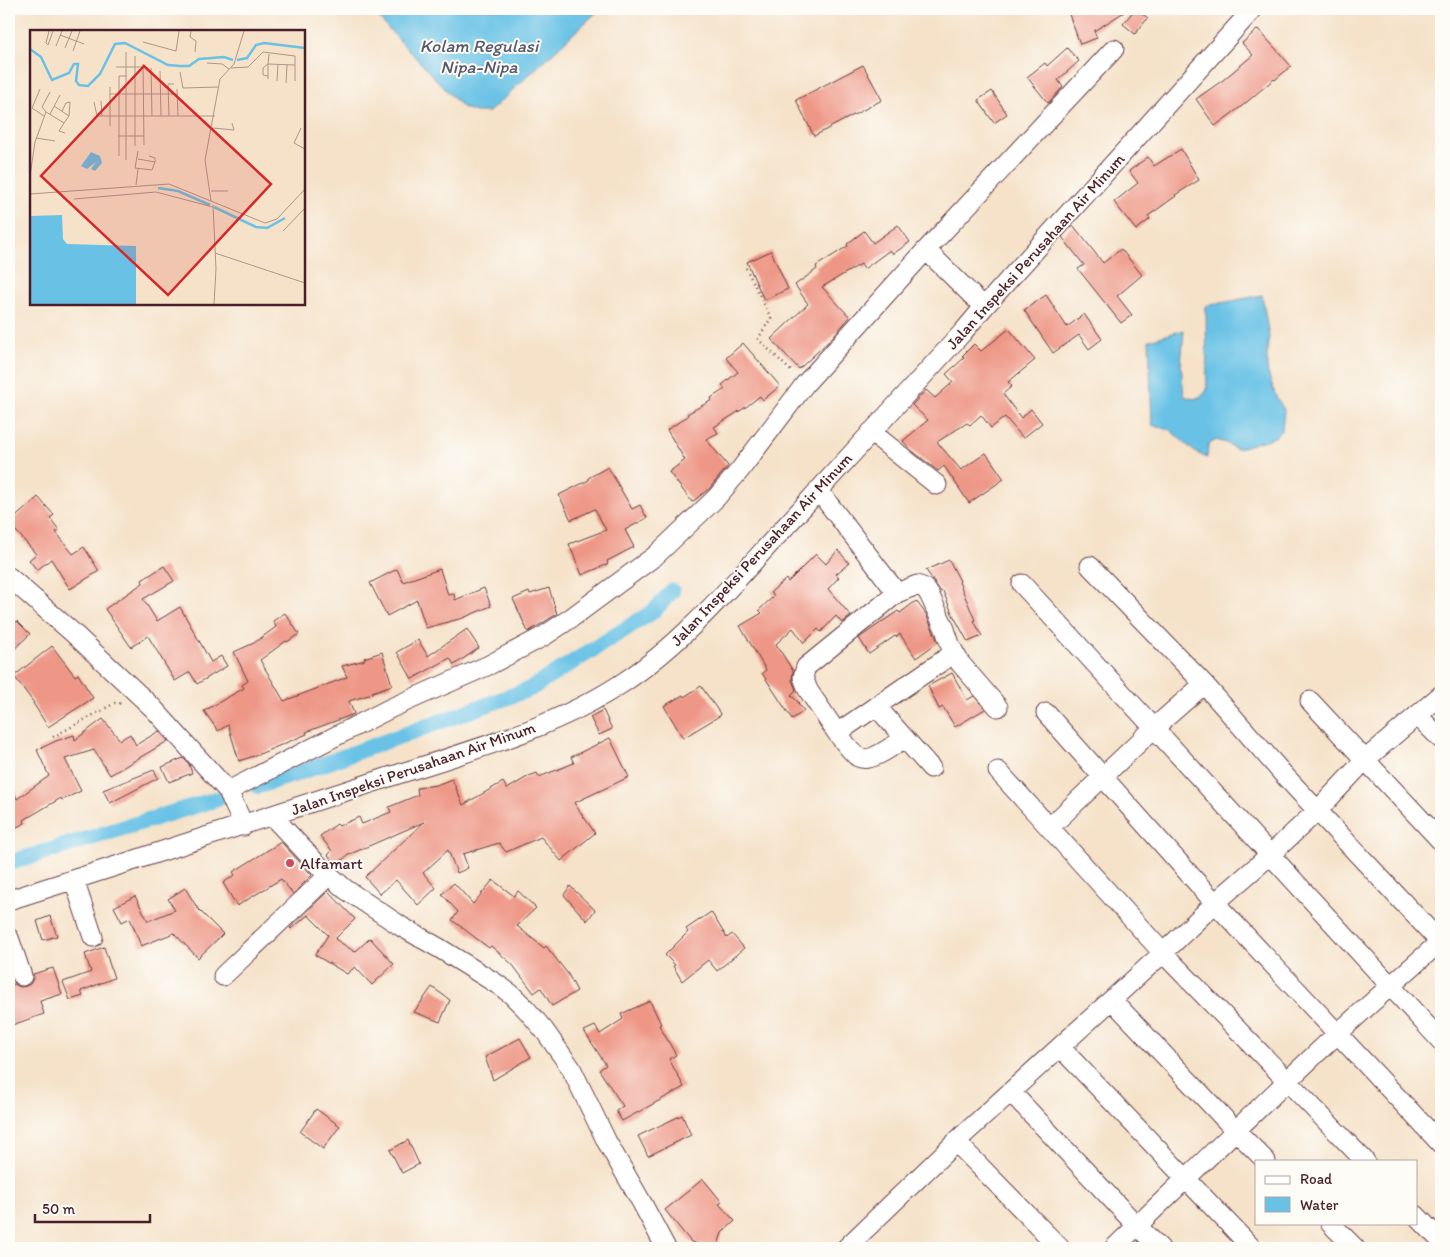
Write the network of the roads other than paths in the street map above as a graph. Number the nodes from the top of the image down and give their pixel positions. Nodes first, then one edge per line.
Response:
1 (1253, 9) edge
2 (1114, 49) dead end
3 (926, 250) junction
4 (984, 307) junction
5 (872, 432) junction
6 (937, 485) dead end
7 (818, 490) junction
8 (1090, 566) dead end
9 (9, 577) edge
10 (1022, 584) dead end
11 (897, 593) junction
12 (954, 653) junction
13 (1204, 684) junction
14 (1441, 695) edge
15 (1310, 701) dead end
16 (876, 706) junction
17 (998, 707) dead end
18 (1046, 713) dead end
19 (1417, 715) junction
20 (1154, 728) junction
21 (837, 733) junction
22 (904, 738) junction
23 (1441, 739) edge
24 (1366, 759) junction
25 (931, 768) dead end
26 (998, 771) dead end
27 (1102, 777) junction
28 (228, 791) junction
29 (1318, 810) junction
30 (272, 816) junction
31 (244, 826) junction
32 (1050, 827) junction
33 (1441, 841) edge
34 (1270, 855) junction
35 (329, 874) junction
36 (74, 880) junction
37 (9, 900) edge
38 (1215, 903) junction
39 (94, 937) dead end
40 (9, 938) edge
41 (1441, 942) edge
42 (1163, 953) junction
43 (22, 976) dead end
44 (223, 976) dead end
45 (1391, 986) junction
46 (1112, 1000) junction
47 (1338, 1034) junction
48 (1441, 1041) edge
49 (1060, 1047) junction
50 (1287, 1081) junction
51 (1011, 1092) junction
52 (1236, 1130) junction
53 (956, 1142) junction
54 (1441, 1144) edge
55 (1265, 1160) edge
56 (1364, 1160) edge
57 (1185, 1178) junction
58 (1418, 1217) edge
59 (1331, 1224) edge
60 (1137, 1226) junction
61 (1441, 1241) edge
62 (666, 1248) edge
63 (846, 1248) edge
64 (1060, 1248) edge
65 (1114, 1248) edge
66 (1160, 1248) edge
67 (1252, 1248) edge
68 (1356, 1248) edge

1 - 4 street, Jalan Inspeksi Perusahaan Air Minum
2 - 3 street
3 - 4 street
3 - 28 street
4 - 5 street, Jalan Inspeksi Perusahaan Air Minum
5 - 6 street
5 - 7 street, Jalan Inspeksi Perusahaan Air Minum
7 - 11 street
7 - 30 street, Jalan Inspeksi Perusahaan Air Minum
8 - 13 street
9 - 28 street
10 - 20 street
11 - 12 street
11 - 21 street
12 - 16 street
12 - 17 street
13 - 20 street
13 - 29 street
14 - 19 street
15 - 24 street
16 - 21 street
16 - 22 street
18 - 27 street
19 - 23 street
19 - 24 street
20 - 27 street
20 - 34 street
21 - 22 street
22 - 25 street
24 - 29 street
24 - 33 street
26 - 32 street
27 - 32 street
27 - 38 street
28 - 31 street
29 - 34 street
29 - 41 street
30 - 31 street, Jalan Inspeksi Perusahaan Air Minum
30 - 35 street
31 - 36 street, Jalan Inspeksi Perusahaan Air Minum
32 - 42 street
34 - 38 street
34 - 45 street
35 - 44 street
35 - 62 street
36 - 37 street, Jalan Inspeksi Perusahaan Air Minum
36 - 39 street
38 - 42 street
38 - 47 street
40 - 43 street
41 - 45 street
42 - 46 street
42 - 50 street
45 - 47 street
45 - 48 street
46 - 49 street
46 - 52 street
47 - 50 street
47 - 54 street
49 - 51 street
49 - 57 street
50 - 52 street
50 - 56 street
51 - 53 street
51 - 60 street
52 - 55 street
52 - 57 street
53 - 63 street
53 - 64 street
57 - 60 street
57 - 67 street
58 - 61 street
59 - 68 street
60 - 65 street
60 - 66 street

